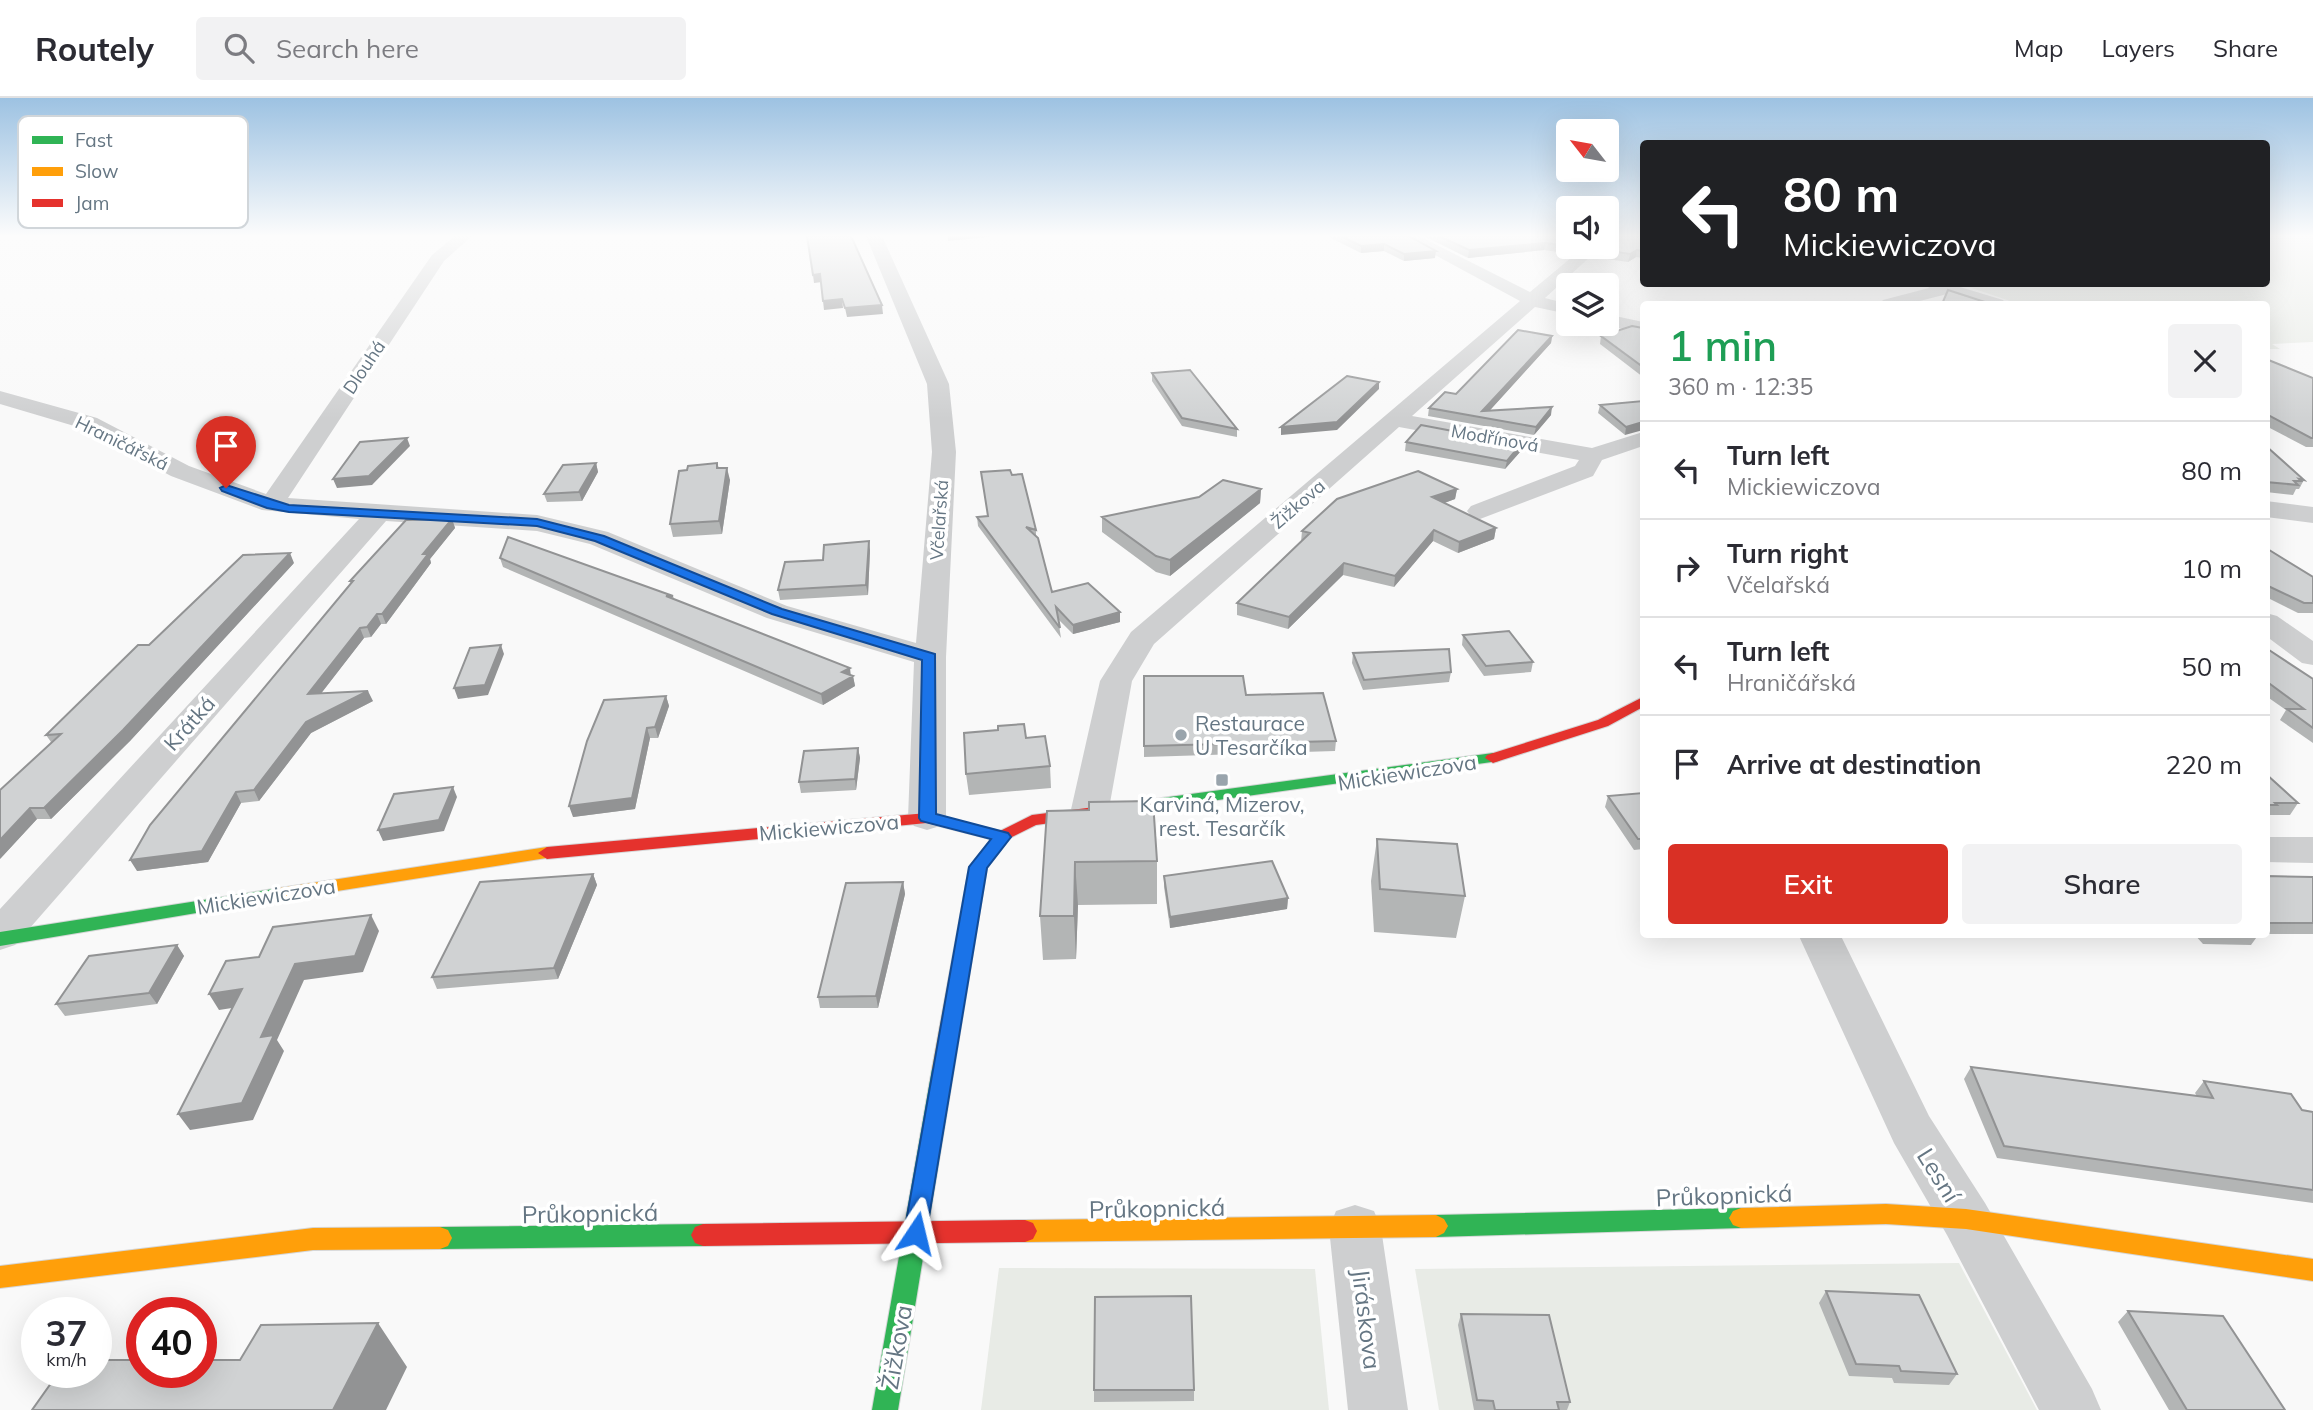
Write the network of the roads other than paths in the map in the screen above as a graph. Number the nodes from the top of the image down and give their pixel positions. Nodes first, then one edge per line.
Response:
1 (411, 297) edge
2 (900, 297) edge
3 (1526, 297) edge
4 (1537, 297) edge
5 (1533, 301) junction
6 (1556, 306) edge
7 (1619, 322) edge
8 (1640, 327) edge
9 (0, 397) edge
10 (1396, 420) junction
11 (1640, 440) edge
12 (1593, 455) junction
13 (271, 505) junction
14 (2270, 510) edge
15 (1480, 511) dead end
16 (379, 512) junction
17 (2313, 516) edge
18 (2270, 625) edge
19 (2313, 656) edge
20 (930, 657) junction
21 (1640, 703) edge
22 (1089, 814) junction
23 (927, 818) junction
24 (1002, 837) junction
25 (2270, 849) edge
26 (2313, 850) edge
27 (0, 937) edge
28 (1821, 938) edge
29 (1966, 1219) junction
30 (1355, 1228) junction
31 (916, 1233) junction
32 (2313, 1270) edge
33 (0, 1277) edge
34 (885, 1410) edge
35 (1378, 1410) edge
36 (2071, 1410) edge

1 - 13 street, Dlouhá
2 - 20 street, Včelařská
3 - 5 street
4 - 5 street, Žižkova
5 - 6 street
5 - 10 street, Žižkova
7 - 8 street
9 - 13 street, Hraničářská
10 - 12 street, Modřínová
10 - 22 street, Žižkova
11 - 12 street, Modřínová
12 - 15 street, Modřínová
13 - 16 street, Hraničářská
14 - 17 street
16 - 20 street, Hraničářská
16 - 27 street, Krátká
18 - 19 street
20 - 23 street, Včelařská
21 - 22 street, Mickiewiczova
22 - 24 street, Mickiewiczova
23 - 24 street, Mickiewiczova
23 - 27 street, Mickiewiczova
24 - 31 street, Žižkova
25 - 26 street
28 - 29 street, Lesní
29 - 30 street, Průkopnická
29 - 32 street, Průkopnická
29 - 36 street, Lesní
30 - 31 street, Průkopnická
30 - 35 street, Jiráskova
31 - 33 street, Průkopnická
31 - 34 street, Žižkova

